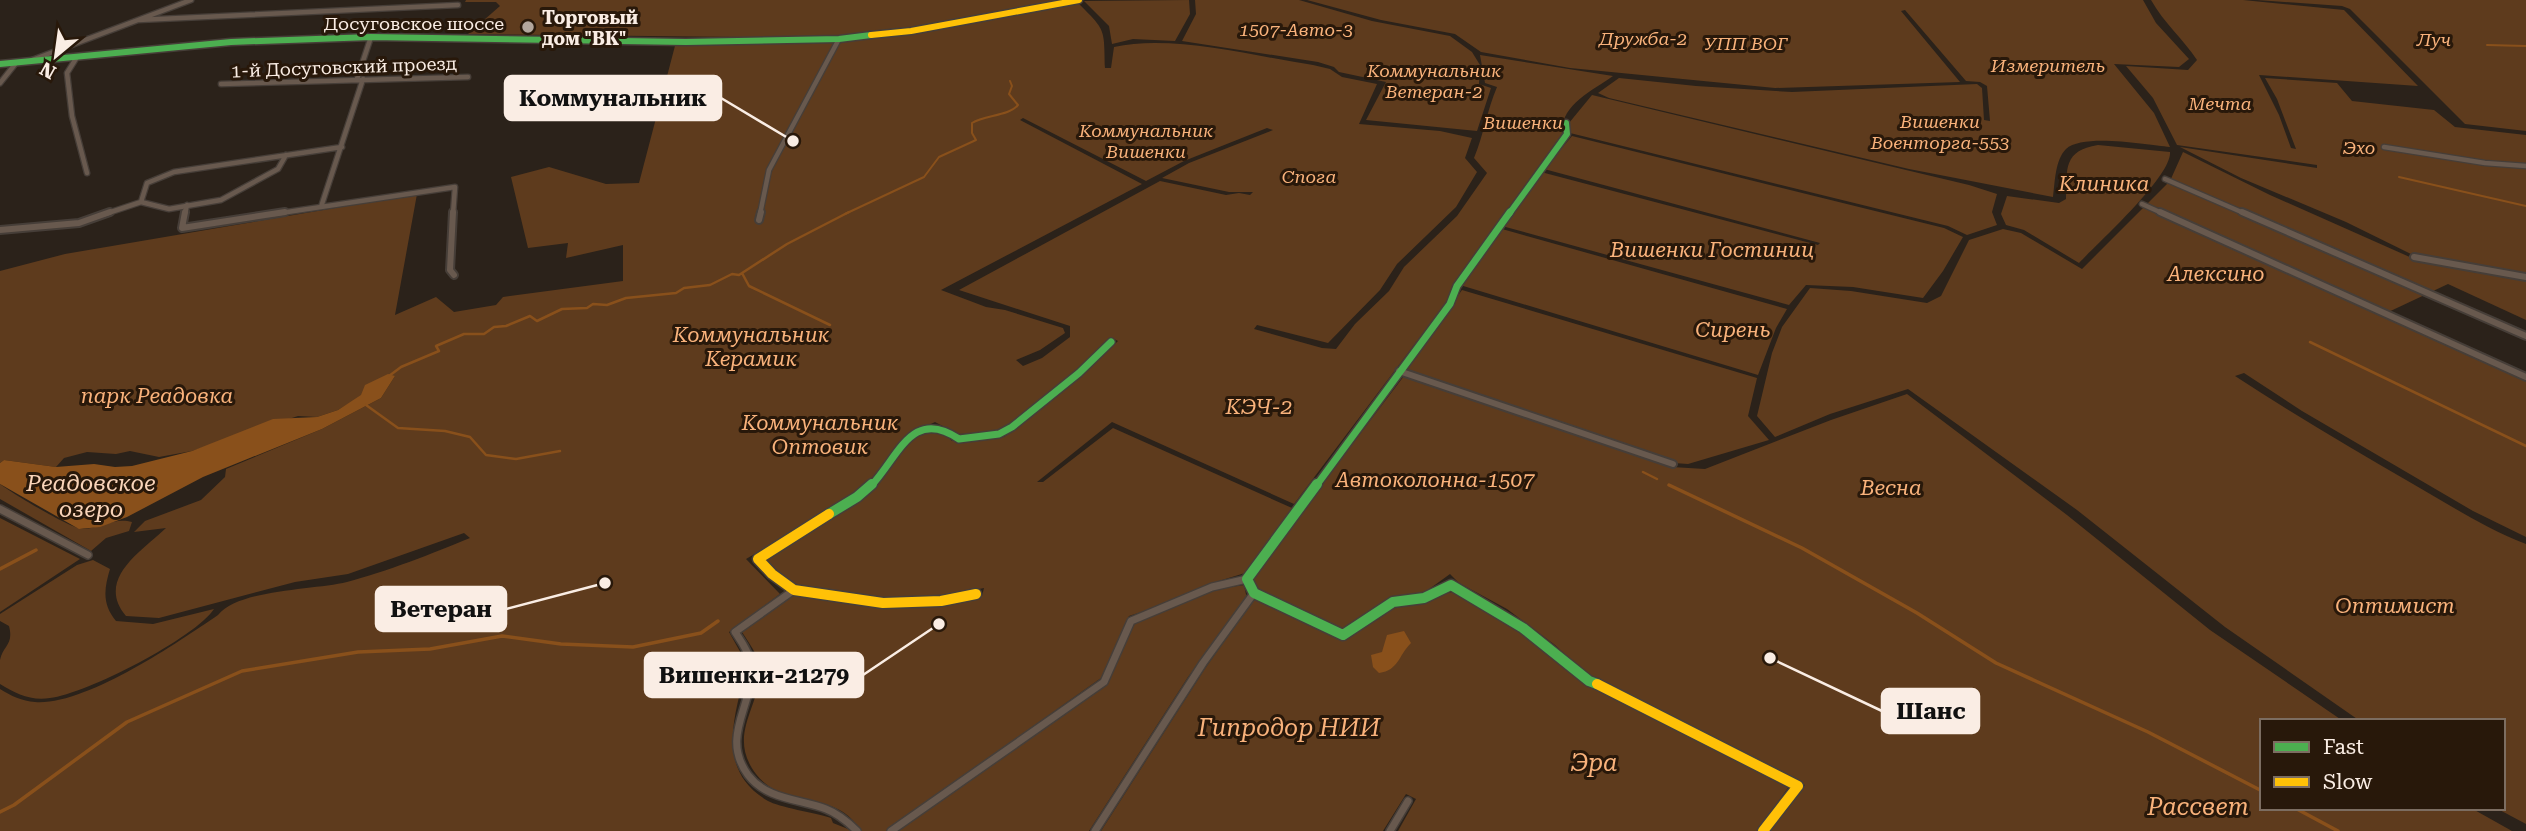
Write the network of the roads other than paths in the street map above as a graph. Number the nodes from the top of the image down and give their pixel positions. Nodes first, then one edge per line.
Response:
1 (191, 0) edge
2 (1079, 0) edge
3 (458, 5) dead end
4 (138, 20) junction
5 (371, 37) junction
6 (839, 39) junction
7 (77, 57) junction
8 (27, 62) junction
9 (16, 63) junction
10 (0, 64) edge
11 (468, 77) dead end
12 (360, 79) junction
13 (0, 83) edge
14 (220, 84) dead end
15 (1566, 123) dead end
16 (342, 147) junction
17 (2385, 147) dead end
18 (286, 155) junction
19 (2526, 166) edge
20 (87, 173) dead end
21 (2165, 179) dead end
22 (141, 202) junction
23 (2142, 204) dead end
24 (187, 205) junction
25 (321, 207) junction
26 (759, 220) dead end
27 (0, 230) edge
28 (2414, 257) dead end
29 (454, 275) dead end
30 (2526, 277) edge
31 (2526, 336) edge
32 (1111, 342) dead end
33 (1399, 371) junction
34 (2526, 377) edge
35 (1673, 464) dead end
36 (0, 509) edge
37 (88, 555) dead end
38 (1247, 579) junction
39 (794, 590) junction
40 (1254, 593) junction
41 (976, 594) dead end
42 (1408, 802) dead end
43 (857, 831) edge
44 (891, 831) edge
45 (1094, 831) edge
46 (1390, 831) edge
47 (1763, 831) edge

1 - 4 street
2 - 6 street, Досуговское шоссе
3 - 4 street
4 - 8 street
5 - 6 street, Досуговское шоссе
5 - 7 street, Досуговское шоссе
5 - 12 street
6 - 26 street
7 - 8 street, Досуговское шоссе
7 - 20 street
8 - 9 street, Досуговское шоссе
9 - 10 street, Досуговское шоссе
9 - 13 street
11 - 12 street, 1-й Досуговский проезд
12 - 14 street, 1-й Досуговский проезд
12 - 16 street
15 - 33 street
16 - 18 street
16 - 25 street
17 - 19 street
18 - 22 street
18 - 24 street
21 - 31 street
22 - 24 street
22 - 27 street
23 - 34 street
24 - 25 street
25 - 29 street
28 - 30 street
32 - 39 street
33 - 35 street
33 - 38 street
36 - 37 street
38 - 40 street
38 - 44 street
39 - 41 street
39 - 43 street
40 - 45 street
40 - 47 street
42 - 46 street

